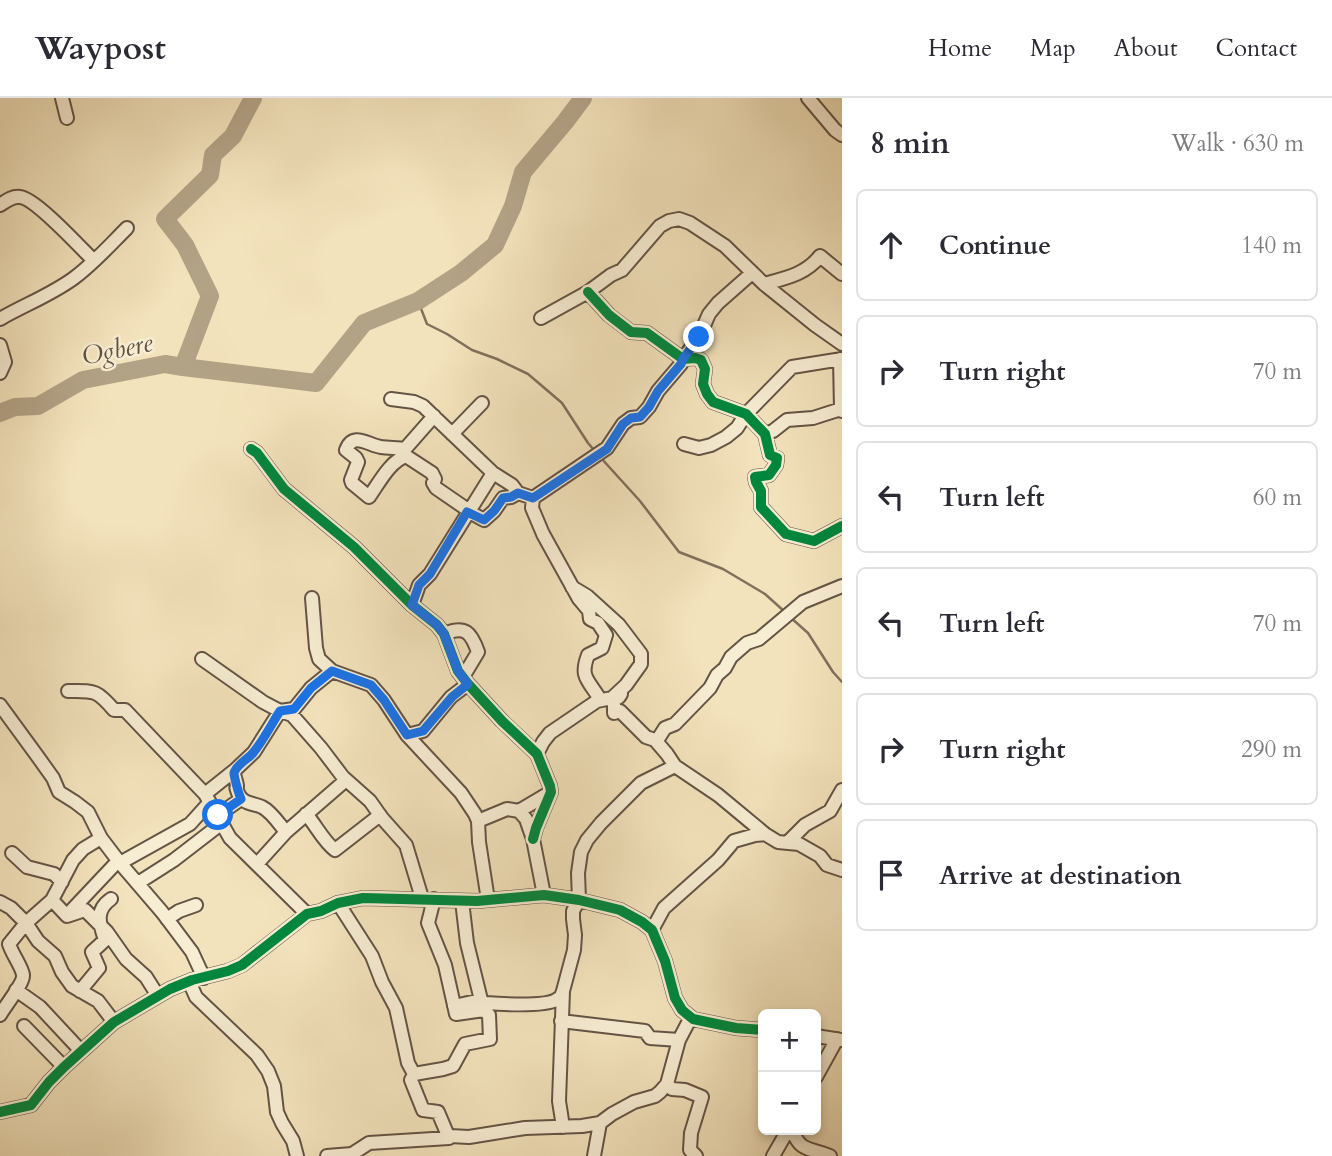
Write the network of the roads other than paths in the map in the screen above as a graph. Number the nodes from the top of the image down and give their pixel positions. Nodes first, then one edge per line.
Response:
1 (62, 98) edge
2 (808, 98) edge
3 (67, 118) dead end
4 (842, 135) edge
5 (0, 205) edge
6 (127, 228) dead end
7 (94, 261) junction
8 (752, 273) junction
9 (842, 274) edge
10 (764, 284) junction
11 (589, 292) junction
12 (541, 318) dead end
13 (0, 319) edge
14 (842, 344) edge
15 (0, 345) edge
16 (683, 359) junction
17 (841, 359) edge
18 (0, 373) edge
19 (391, 398) dead end
20 (482, 403) dead end
21 (841, 410) edge
22 (746, 414) junction
23 (435, 416) junction
24 (452, 435) junction
25 (765, 435) junction
26 (684, 444) dead end
27 (251, 449) dead end
28 (493, 473) junction
29 (518, 493) junction
30 (533, 498) junction
31 (468, 511) junction
32 (842, 526) edge
33 (842, 586) edge
34 (572, 587) junction
35 (312, 598) dead end
36 (412, 605) junction
37 (444, 634) junction
38 (202, 659) dead end
39 (332, 671) junction
40 (465, 681) junction
41 (626, 685) junction
42 (68, 691) dead end
43 (597, 701) junction
44 (0, 705) edge
45 (289, 712) junction
46 (407, 735) junction
47 (655, 740) junction
48 (537, 754) junction
49 (675, 766) junction
50 (235, 770) junction
51 (346, 780) junction
52 (842, 790) edge
53 (551, 792) junction
54 (207, 799) junction
55 (241, 799) junction
56 (519, 811) junction
57 (306, 814) junction
58 (380, 815) junction
59 (220, 819) junction
60 (478, 821) junction
61 (286, 832) junction
62 (765, 834) junction
63 (101, 838) junction
64 (533, 839) junction
65 (787, 843) junction
66 (12, 853) dead end
67 (119, 862) junction
68 (257, 864) junction
69 (842, 870) edge
70 (62, 882) junction
71 (138, 883) junction
72 (544, 895) junction
73 (428, 898) junction
74 (111, 899) dead end
75 (52, 900) junction
76 (488, 900) junction
77 (579, 900) junction
78 (462, 901) junction
79 (0, 902) edge
80 (338, 903) junction
81 (196, 905) dead end
82 (307, 914) junction
83 (67, 916) junction
84 (167, 919) junction
85 (26, 923) junction
86 (100, 925) junction
87 (652, 930) junction
88 (198, 979) junction
89 (16, 990) junction
90 (80, 991) junction
91 (563, 991) junction
92 (158, 996) junction
93 (481, 1000) junction
94 (454, 1006) junction
95 (0, 1015) edge
96 (691, 1017) junction
97 (561, 1021) junction
98 (114, 1022) junction
99 (24, 1026) dead end
100 (758, 1030) edge
101 (821, 1037) edge
102 (679, 1040) junction
103 (840, 1040) edge
104 (81, 1051) junction
105 (64, 1067) junction
106 (819, 1072) edge
107 (414, 1074) junction
108 (667, 1084) junction
109 (0, 1112) edge
110 (600, 1123) junction
111 (564, 1127) junction
112 (787, 1135) edge
113 (792, 1135) edge
114 (449, 1138) junction
115 (382, 1142) junction
116 (297, 1156) edge
117 (327, 1156) edge
118 (383, 1156) edge
119 (594, 1156) edge
120 (696, 1156) edge
121 (773, 1156) edge
122 (830, 1156) edge

1 - 3 street
2 - 4 street
5 - 7 street
6 - 7 street
7 - 13 street
8 - 10 street
8 - 11 street
8 - 16 street
9 - 10 street
10 - 14 street
11 - 12 street
11 - 16 street
15 - 18 street
16 - 22 street
16 - 30 street
17 - 21 street
17 - 22 street
19 - 23 street
20 - 24 street
21 - 25 street
22 - 25 street
22 - 26 street
23 - 24 street
23 - 31 street
24 - 28 street
25 - 32 street
27 - 36 street
28 - 29 street
28 - 31 street
29 - 30 street
29 - 31 street
30 - 34 street
31 - 36 street
33 - 47 street
34 - 41 street
34 - 43 street
35 - 39 street
36 - 37 street
37 - 40 street
37 - 40 street
38 - 45 street
39 - 45 street
39 - 46 street
40 - 46 street
40 - 48 street
41 - 43 street
41 - 47 street
42 - 54 street
43 - 48 street
44 - 63 street
45 - 50 street
45 - 51 street
46 - 60 street
47 - 49 street
48 - 53 street
49 - 62 street
49 - 77 street
50 - 54 street
50 - 55 street
51 - 57 street
51 - 58 street
52 - 65 street
53 - 56 street
53 - 64 street
54 - 59 street
54 - 67 street
55 - 59 street
55 - 61 street
56 - 60 street
56 - 64 street
57 - 58 street
57 - 61 street
58 - 73 street
59 - 68 street
59 - 71 street
60 - 76 street
61 - 68 street
62 - 65 street
62 - 87 street
63 - 67 street
63 - 70 street
64 - 72 street
65 - 69 street
66 - 70 street
67 - 71 street
67 - 83 street
68 - 82 street
70 - 75 street
71 - 84 street
72 - 76 street
72 - 77 street
73 - 78 street
73 - 80 street
73 - 94 street
74 - 86 street
75 - 83 street
75 - 85 street
76 - 78 street
77 - 87 street
77 - 91 street
78 - 93 street
79 - 85 street
80 - 82 street
80 - 107 street
81 - 84 street
82 - 88 street
83 - 86 street
84 - 88 street
85 - 89 street
85 - 90 street
86 - 90 street
86 - 92 street
87 - 96 street
88 - 92 street
88 - 116 street
89 - 95 street
89 - 104 street
90 - 98 street
91 - 93 street
91 - 97 street
92 - 98 street
93 - 94 street
94 - 107 street
96 - 100 street
96 - 102 street
97 - 102 street
97 - 111 street
98 - 104 street
99 - 105 street
101 - 103 street
102 - 108 street
103 - 106 street
104 - 105 street
105 - 109 street
107 - 114 street
108 - 110 street
108 - 120 street
110 - 111 street
110 - 119 street
111 - 114 street
112 - 121 street
113 - 122 street
114 - 115 street
115 - 117 street
115 - 118 street

